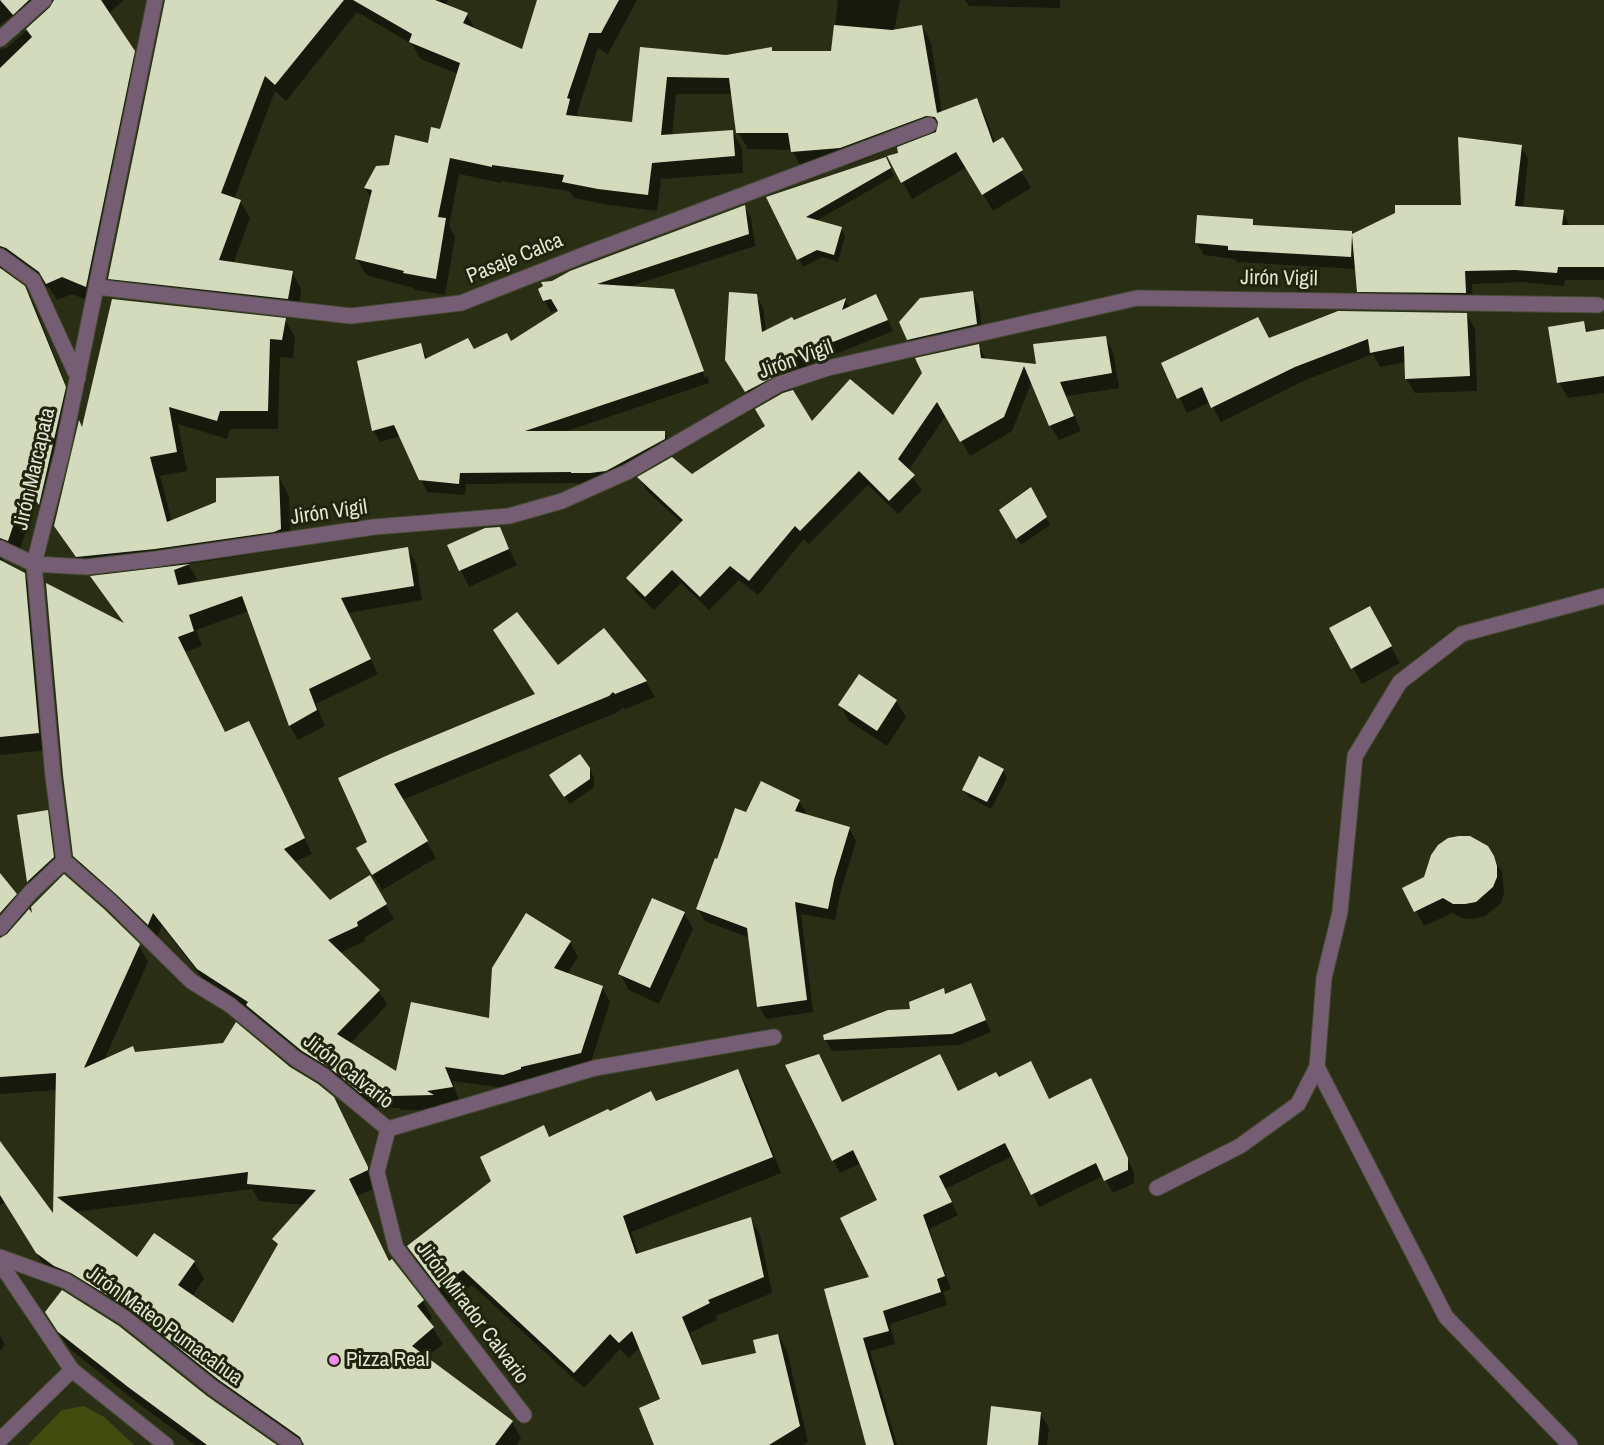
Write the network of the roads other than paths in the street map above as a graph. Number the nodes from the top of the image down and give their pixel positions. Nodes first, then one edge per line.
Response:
1 (44, 0) edge
2 (155, 0) edge
3 (0, 39) edge
4 (929, 125) dead end
5 (0, 256) edge
6 (96, 287) junction
7 (1598, 305) dead end
8 (78, 378) junction
9 (0, 548) edge
10 (34, 564) junction
11 (1604, 596) edge
12 (64, 861) junction
13 (0, 928) edge
14 (774, 1037) dead end
15 (1317, 1067) junction
16 (388, 1129) junction
17 (1157, 1188) dead end
18 (0, 1257) edge
19 (0, 1263) edge
20 (72, 1370) junction
21 (524, 1415) dead end
22 (0, 1440) edge
23 (166, 1445) edge
24 (294, 1445) edge
25 (1570, 1445) edge

1 - 3 street
2 - 6 street, Jirón Marcapata
4 - 6 street, Pasaje Calca
5 - 8 street
6 - 8 street, Jirón Marcapata
7 - 10 street, Jirón Vigil
8 - 10 street, Jirón Marcapata
9 - 10 street, Jirón Vigil
10 - 12 street, Jirón Marcapata
11 - 15 street
12 - 13 street
12 - 16 street, Jirón Calvario
14 - 16 street, Jirón Calvario
15 - 17 street
15 - 25 street
16 - 21 street, Jirón Mirador Calvario
18 - 24 street, Jirón Mateo Pumacahua
19 - 20 street
20 - 22 street
20 - 23 street

